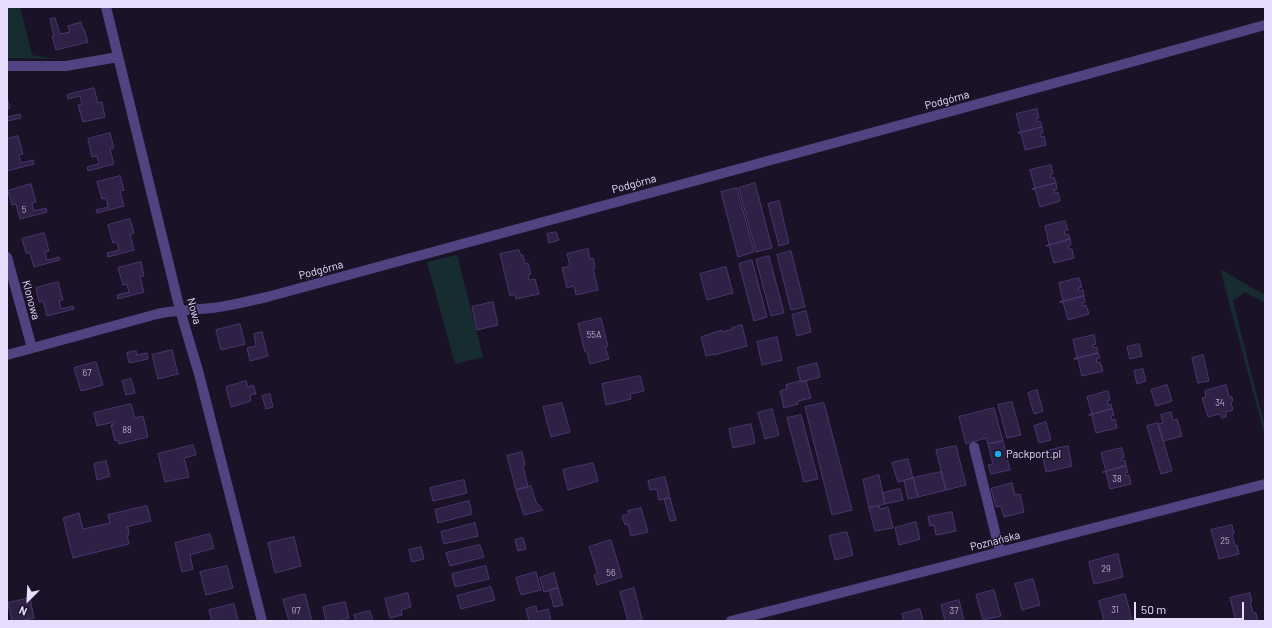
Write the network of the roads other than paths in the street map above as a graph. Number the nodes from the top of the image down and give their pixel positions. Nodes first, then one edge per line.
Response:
1 (106, 7) edge
2 (1265, 25) edge
3 (118, 57) junction
4 (7, 66) edge
5 (7, 257) edge
6 (180, 310) junction
7 (32, 348) junction
8 (7, 355) edge
9 (974, 447) dead end
10 (1265, 484) edge
11 (1000, 552) junction
12 (262, 621) edge
13 (731, 621) edge

1 - 3 street, Nowa
2 - 6 street, Podgórna
3 - 4 street
3 - 6 street, Nowa
5 - 7 street, Klonowa
6 - 7 street, Podgórna
6 - 12 street, Nowa
7 - 8 street, Podgórna
9 - 11 street
10 - 11 street, Poznańska
11 - 13 street, Poznańska

